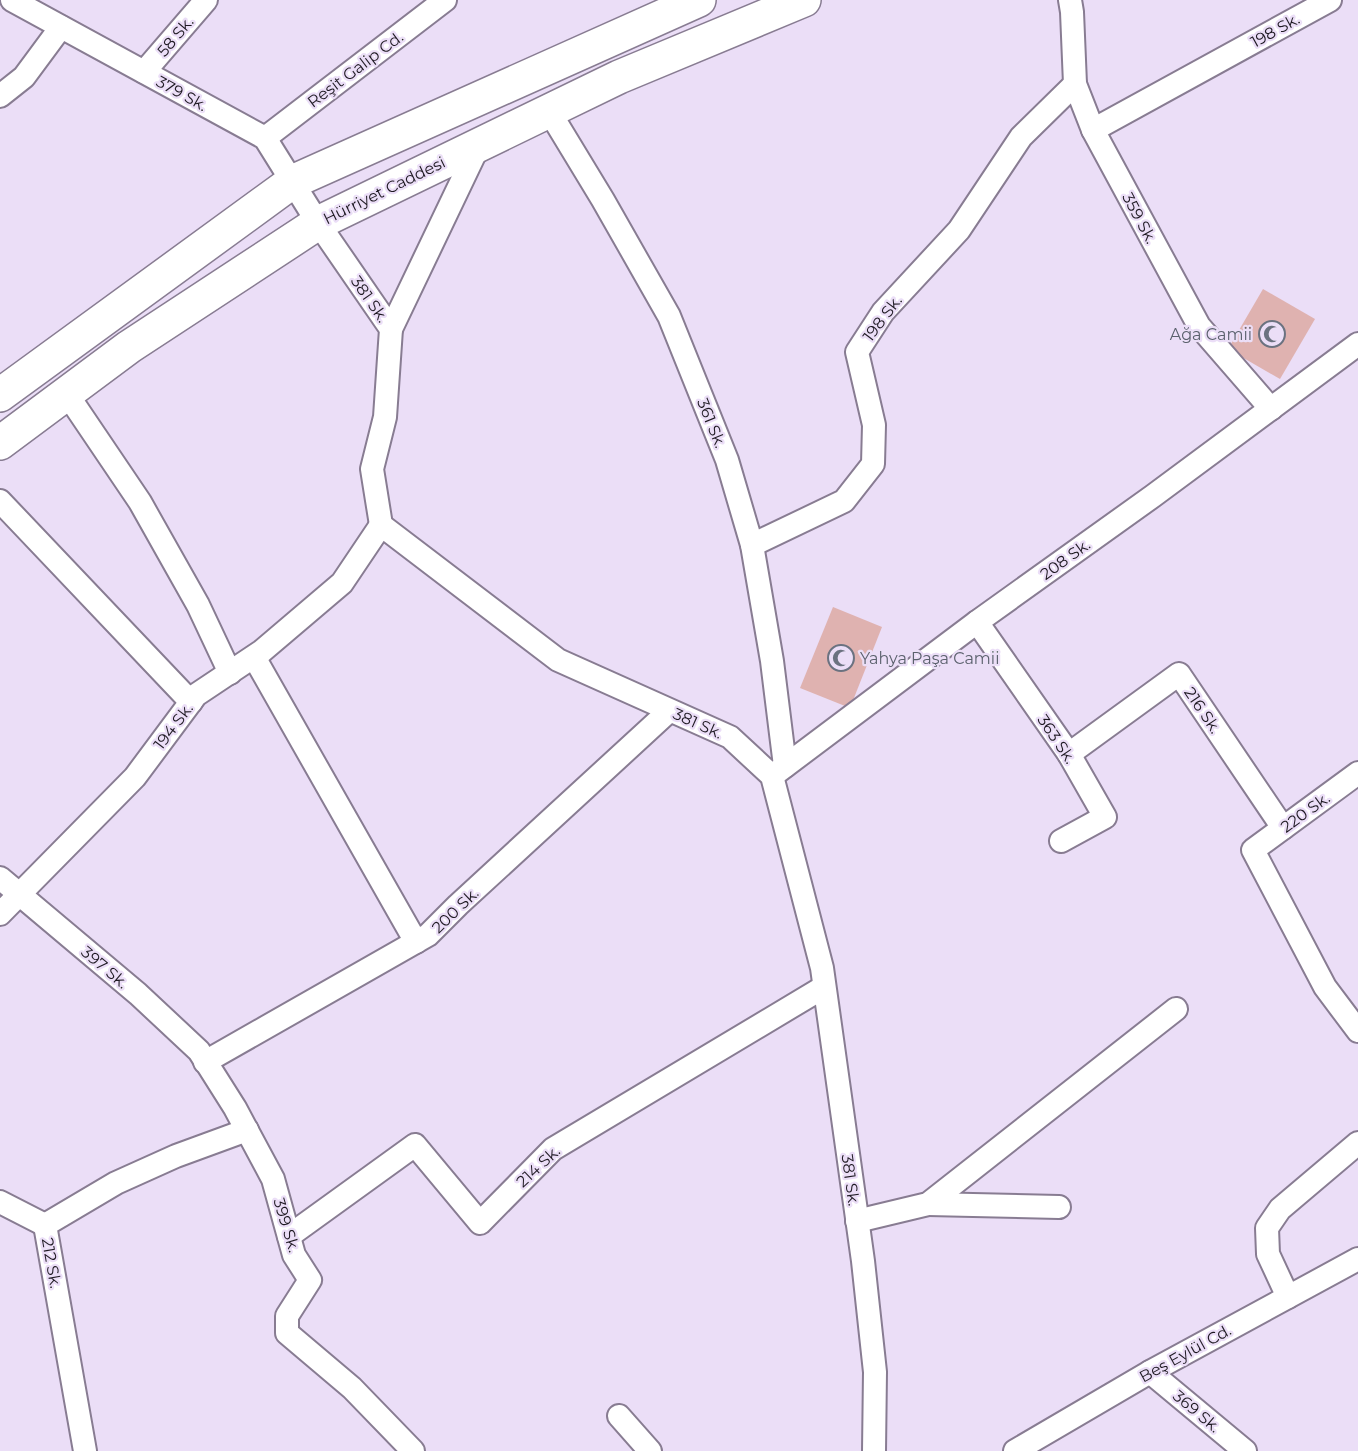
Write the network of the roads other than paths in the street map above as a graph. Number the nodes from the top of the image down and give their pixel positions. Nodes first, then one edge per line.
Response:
1 (12, 0) edge
2 (206, 0) edge
3 (446, 0) edge
4 (699, 0) edge
5 (804, 0) edge
6 (1070, 0) edge
7 (1330, 0) edge
8 (62, 27) junction
9 (144, 72) junction
10 (1075, 84) junction
11 (0, 96) edge
12 (549, 111) junction
13 (1093, 130) junction
14 (265, 138) junction
15 (479, 145) junction
16 (292, 182) junction
17 (318, 222) junction
18 (391, 329) junction
19 (1358, 344) edge
20 (67, 394) junction
21 (0, 395) edge
22 (1271, 409) junction
23 (0, 443) edge
24 (0, 501) edge
25 (381, 525) junction
26 (752, 545) junction
27 (977, 622) junction
28 (254, 657) junction
29 (230, 673) junction
30 (191, 702) junction
31 (669, 711) junction
32 (1070, 754) junction
33 (778, 771) junction
34 (1358, 773) edge
35 (1283, 828) junction
36 (1062, 841) dead end
37 (0, 878) edge
38 (19, 895) junction
39 (0, 915) edge
40 (416, 942) junction
41 (824, 987) junction
42 (1176, 1009) dead end
43 (1358, 1031) edge
44 (206, 1062) junction
45 (247, 1130) junction
46 (1358, 1143) edge
47 (0, 1202) edge
48 (928, 1204) junction
49 (1059, 1207) dead end
50 (857, 1221) junction
51 (45, 1225) junction
52 (289, 1236) junction
53 (1358, 1259) edge
54 (1287, 1297) junction
55 (1150, 1372) junction
56 (620, 1416) dead end
57 (85, 1451) edge
58 (413, 1451) edge
59 (650, 1451) edge
60 (874, 1451) edge
61 (1015, 1451) edge
62 (1245, 1451) edge

1 - 8 street, 379 Sk.
2 - 9 street, 58 Sk.
3 - 14 street, Reşit Galip Cd.
4 - 16 main road
5 - 12 main road, Hürriyet Caddesi
6 - 10 street, 359 Sk.
7 - 13 street, 198 Sk.
8 - 9 street, 379 Sk.
8 - 11 street
9 - 14 street, 379 Sk.
10 - 13 street, 359 Sk.
10 - 26 street, 198 Sk.
12 - 15 main road, Hürriyet Caddesi
12 - 26 street, 361 Sk.
13 - 22 street, 359 Sk.
14 - 16 street, 379 Sk.
15 - 17 main road, Hürriyet Caddesi
15 - 18 street
16 - 17 street, 379 Sk.
16 - 21 main road
17 - 18 street, 381 Sk.
17 - 20 main road, Hürriyet Caddesi
18 - 25 street, 381 Sk.
19 - 22 street, 208 Sk.
20 - 23 main road, Hürriyet Caddesi
20 - 29 street
22 - 27 street, 208 Sk.
24 - 30 street
25 - 28 street, 194 Sk.
25 - 31 street, 381 Sk.
26 - 33 street, 361 Sk.
27 - 32 street, 363 Sk.
27 - 33 street, 208 Sk.
28 - 29 street, 194 Sk.
28 - 40 street
29 - 30 street, 194 Sk.
30 - 38 street, 194 Sk.
31 - 33 street, 381 Sk.
31 - 40 street, 200 Sk.
32 - 35 street, 216 Sk.
32 - 36 street, 363 Sk.
33 - 41 street, 381 Sk.
34 - 35 street, 220 Sk.
35 - 43 street, 220 Sk.
37 - 38 street, 397 Sk.
38 - 39 street, 194 Sk.
38 - 44 street, 397 Sk.
40 - 44 street, 200 Sk.
41 - 50 street, 381 Sk.
41 - 52 street, 214 Sk.
42 - 48 street
44 - 45 street, 399 Sk.
45 - 51 street, 212 Sk.
45 - 52 street, 399 Sk.
46 - 54 street
47 - 51 street
48 - 49 street
48 - 50 street
50 - 60 street, 381 Sk.
51 - 57 street, 212 Sk.
52 - 58 street, 399 Sk.
53 - 54 street, Beş Eylül Cd.
54 - 55 street, Beş Eylül Cd.
55 - 61 street, Beş Eylül Cd.
55 - 62 street, 369 Sk.
56 - 59 street

